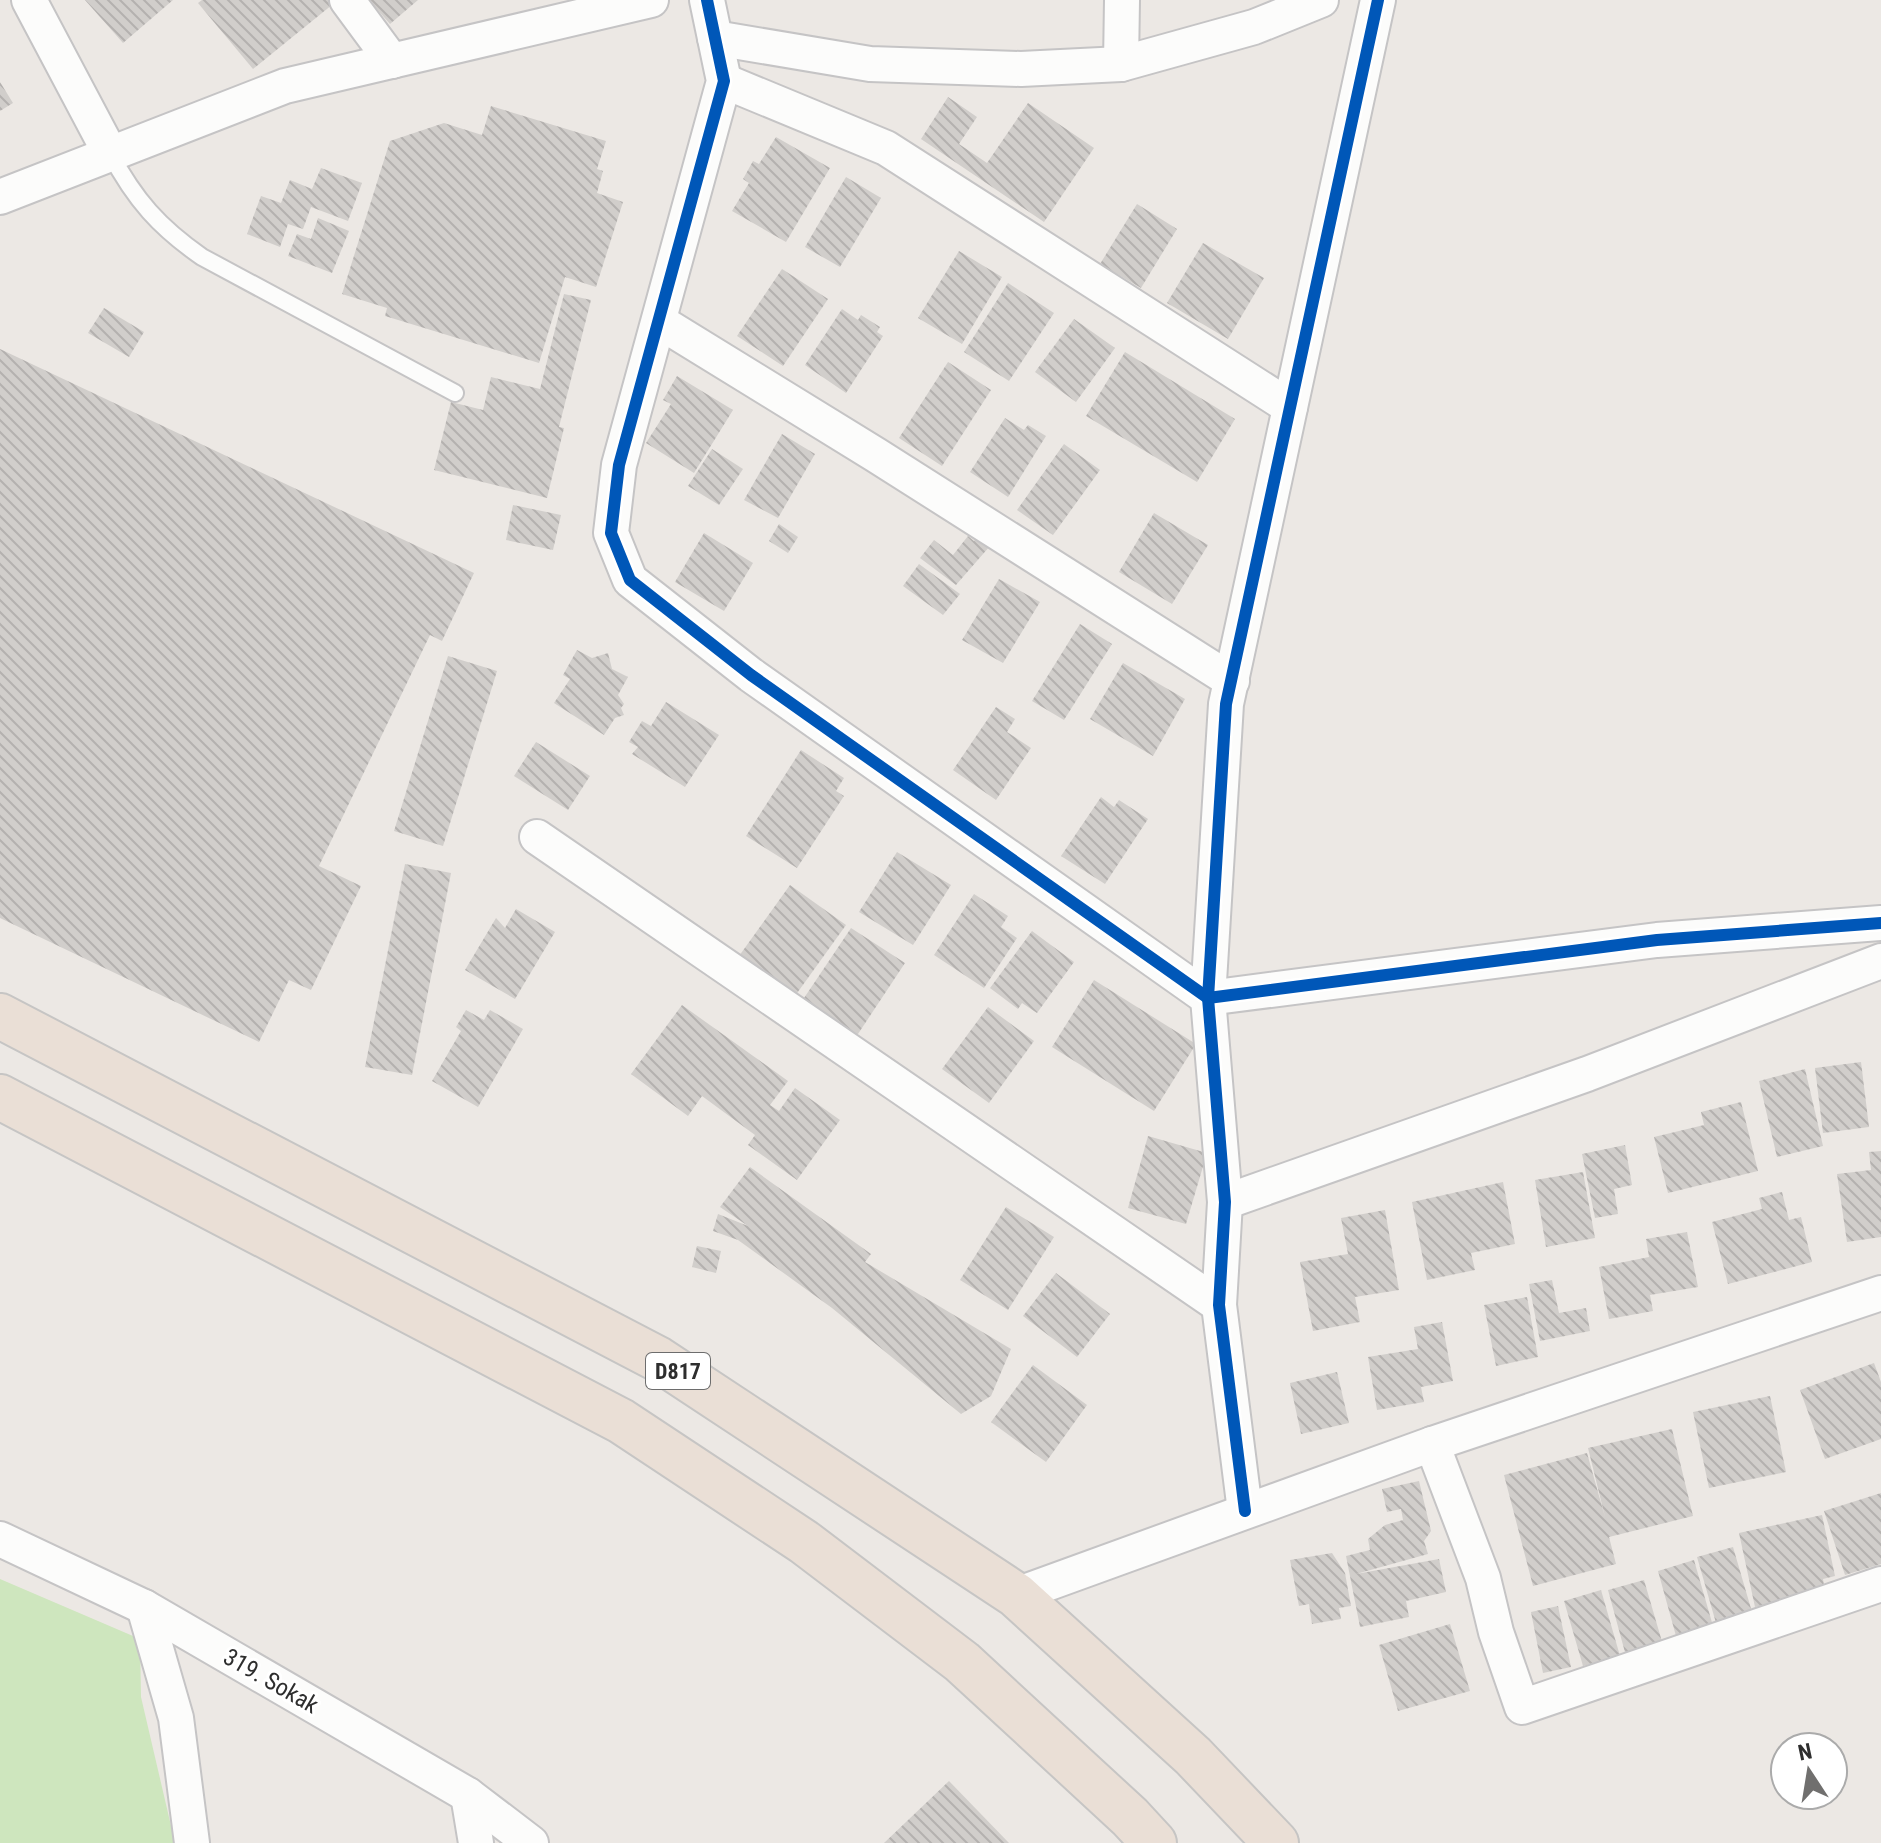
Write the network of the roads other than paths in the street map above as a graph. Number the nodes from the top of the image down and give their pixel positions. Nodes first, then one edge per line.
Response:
1 (29, 0) edge
2 (347, 0) edge
3 (651, 0) edge
4 (707, 0) edge
5 (1122, 0) edge
6 (1321, 0) edge
7 (1378, 0) edge
8 (715, 38) junction
9 (392, 61) junction
10 (1121, 64) junction
11 (724, 81) junction
12 (110, 153) junction
13 (0, 197) edge
14 (660, 322) junction
15 (455, 393) dead end
16 (1290, 407) junction
17 (1232, 681) junction
18 (537, 837) dead end
19 (1881, 923) edge
20 (1881, 961) edge
21 (1208, 998) junction
22 (0, 1016) edge
23 (0, 1097) edge
24 (1225, 1202) junction
25 (1881, 1293) edge
26 (1219, 1305) junction
27 (1432, 1444) junction
28 (1245, 1511) junction
29 (0, 1539) edge
30 (1881, 1584) edge
31 (1016, 1595) junction
32 (144, 1607) junction
33 (468, 1795) junction
34 (192, 1843) edge
35 (476, 1843) edge
36 (531, 1843) edge
37 (1154, 1843) edge
38 (1276, 1843) edge

1 - 12 street
2 - 9 street
3 - 9 street
4 - 8 street
5 - 10 street
6 - 10 street
7 - 16 street
8 - 10 street
8 - 11 street
9 - 12 street
11 - 14 street
11 - 16 street
12 - 13 street
12 - 15 lane
14 - 17 street
14 - 21 street
16 - 17 street
17 - 21 street
18 - 26 street
19 - 21 street
20 - 24 street
21 - 24 street
22 - 31 highway, D817
23 - 37 highway
24 - 26 street
25 - 27 street
26 - 28 street
27 - 28 street
27 - 30 street
28 - 31 street
29 - 32 street, 319. Sokak
31 - 38 highway, D817
32 - 33 street, 319. Sokak
32 - 34 street
33 - 35 street
33 - 36 street, 319. Sokak

